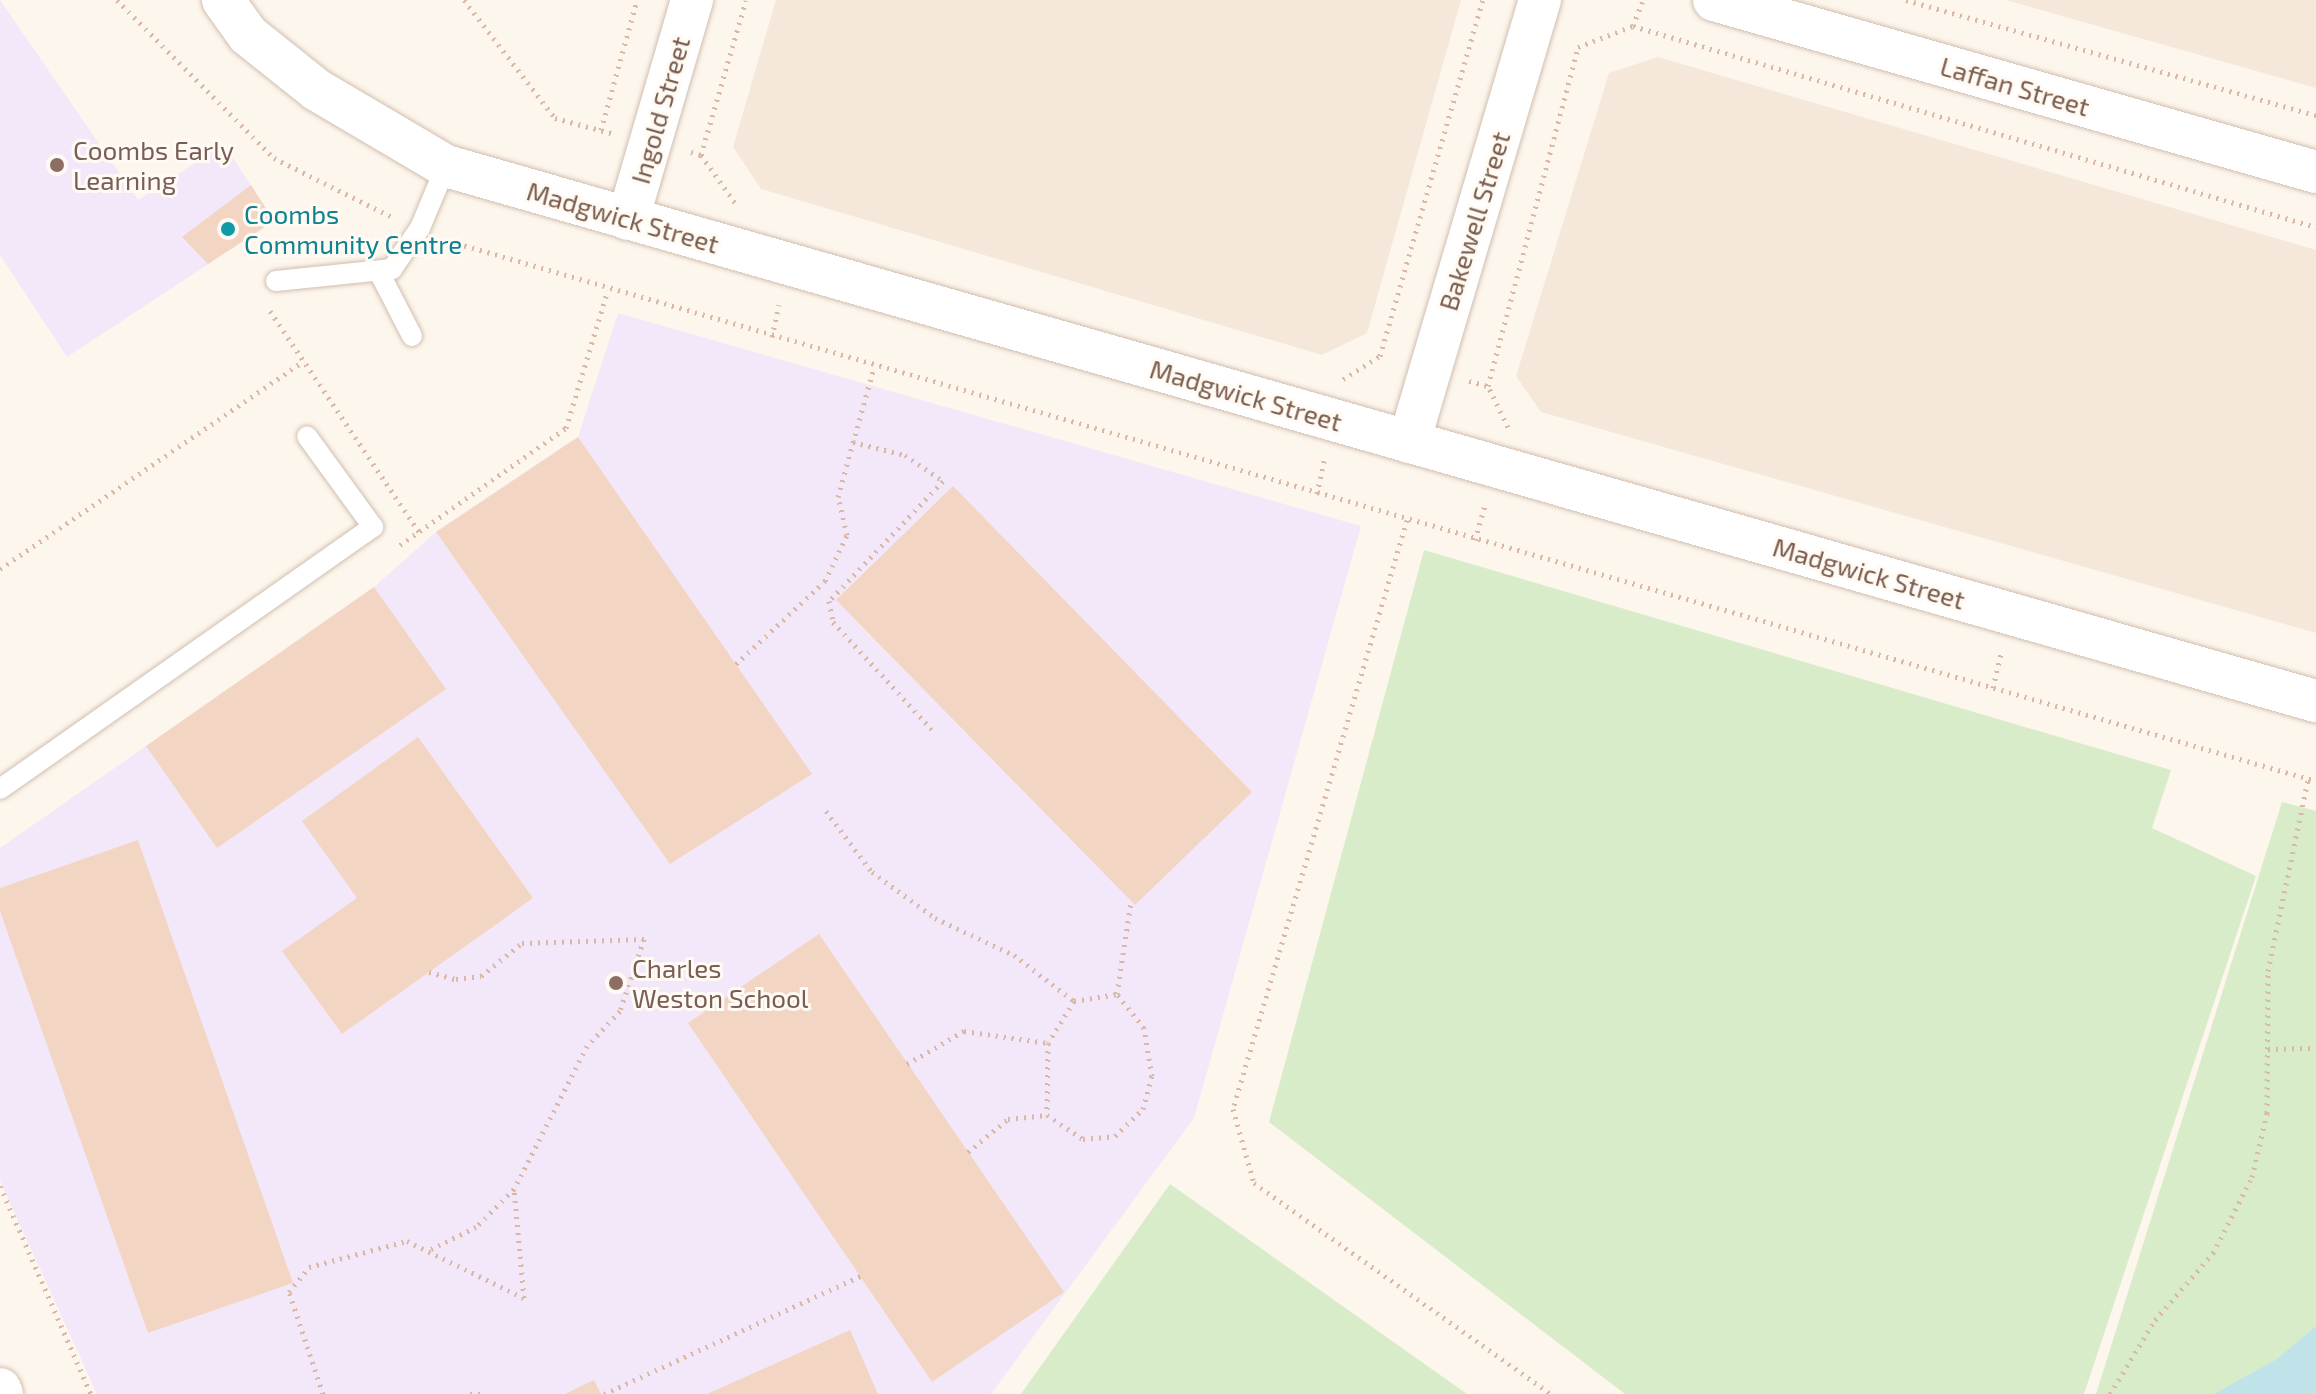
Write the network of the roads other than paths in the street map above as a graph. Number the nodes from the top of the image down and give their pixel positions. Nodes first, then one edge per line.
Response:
1 (223, 0) edge
2 (692, 0) edge
3 (1540, 0) edge
4 (1714, 0) edge
5 (446, 166) junction
6 (2316, 172) edge
7 (628, 219) junction
8 (379, 272) junction
9 (276, 281) dead end
10 (412, 336) dead end
11 (307, 436) dead end
12 (1409, 442) junction
13 (2316, 701) edge
14 (3, 780) edge

1 - 5 street, Madgwick Street
2 - 7 street, Ingold Street
3 - 12 street, Bakewell Street
4 - 6 street, Laffan Street
5 - 7 street, Madgwick Street
5 - 8 lane
7 - 12 street, Madgwick Street
8 - 9 lane
8 - 10 lane
11 - 14 lane
12 - 13 street, Madgwick Street

